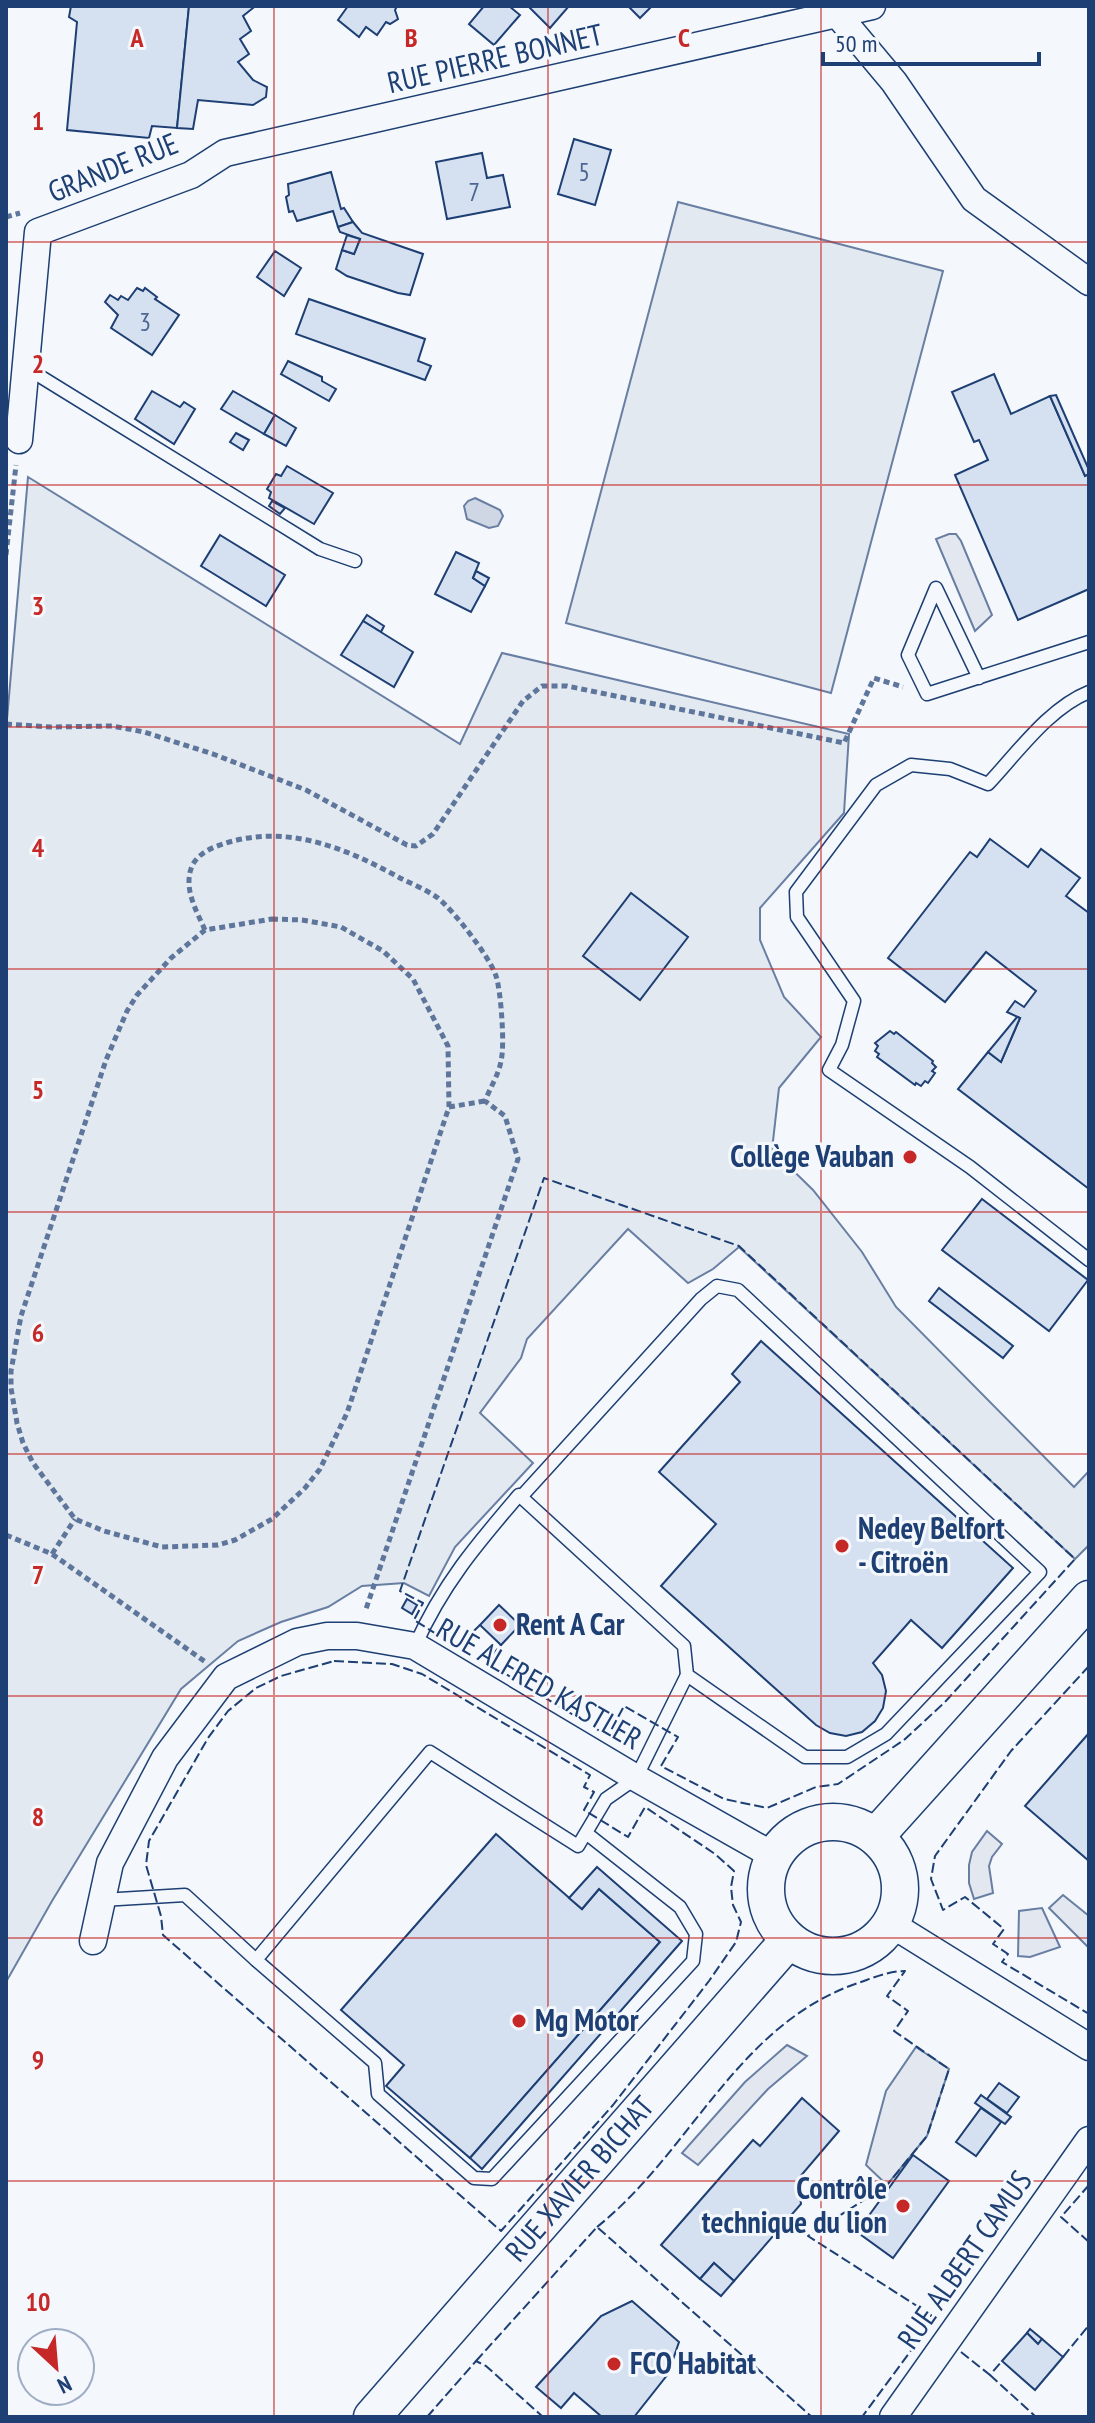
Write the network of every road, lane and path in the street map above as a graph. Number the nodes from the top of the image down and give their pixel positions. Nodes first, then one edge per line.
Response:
1 (872, 6) edge
2 (838, 15) junction
3 (225, 153) joint
4 (1089, 282) edge
5 (25, 367) junction
6 (19, 440) joint
7 (6, 555) edge
8 (355, 561) dead end
9 (1089, 642) edge
10 (979, 678) junction
11 (1089, 692) edge
12 (927, 694) junction
13 (6, 724) edge
14 (205, 930) junction
15 (485, 1101) junction
16 (449, 1107) junction
17 (1089, 1260) edge
18 (521, 1497) junction
19 (75, 1519) junction
20 (6, 1535) edge
21 (52, 1554) junction
22 (1089, 1599) edge
23 (357, 1636) junction
24 (415, 1646) junction
25 (687, 1675) junction
26 (226, 1677) junction
27 (636, 1778) junction
28 (586, 1833) junction
29 (876, 1836) junction
30 (774, 1856) junction
31 (102, 1900) junction
32 (891, 1924) junction
33 (93, 1941) dead end
34 (788, 1941) junction
35 (256, 1960) junction
36 (1089, 2047) edge
37 (1089, 2140) edge
38 (372, 2417) edge
39 (893, 2417) edge

1 - 2 street, RUE PIERRE BONNET
2 - 3 street, RUE PIERRE BONNET
2 - 4 street
3 - 5 street, GRANDE RUE
5 - 6 street, GRANDE RUE
5 - 8 lane
6 - 7 path
9 - 10 lane
10 - 12 lane
10 - 12 lane
11 - 17 lane
12 - 13 path
14 - 15 path
14 - 16 path
14 - 19 path
15 - 16 path
15 - 23 path
16 - 19 path
18 - 24 lane
18 - 25 lane
18 - 25 lane
19 - 21 path
20 - 21 path
21 - 26 path
22 - 29 main road
23 - 24 street, RUE ALFRED KASTLER
23 - 26 street, RUE ALFRED KASTLER
24 - 27 street, RUE ALFRED KASTLER
25 - 27 lane
26 - 31 street, RUE ALFRED KASTLER
27 - 28 lane
27 - 30 street, RUE ALFRED KASTLER
28 - 35 lane
28 - 35 lane
29 - 30 main road
29 - 32 main road
30 - 34 main road
31 - 33 street, RUE ALFRED KASTLER
31 - 35 lane
32 - 34 main road
32 - 36 street
34 - 38 main road, RUE XAVIER BICHAT
37 - 39 street, RUE ALBERT CAMUS

